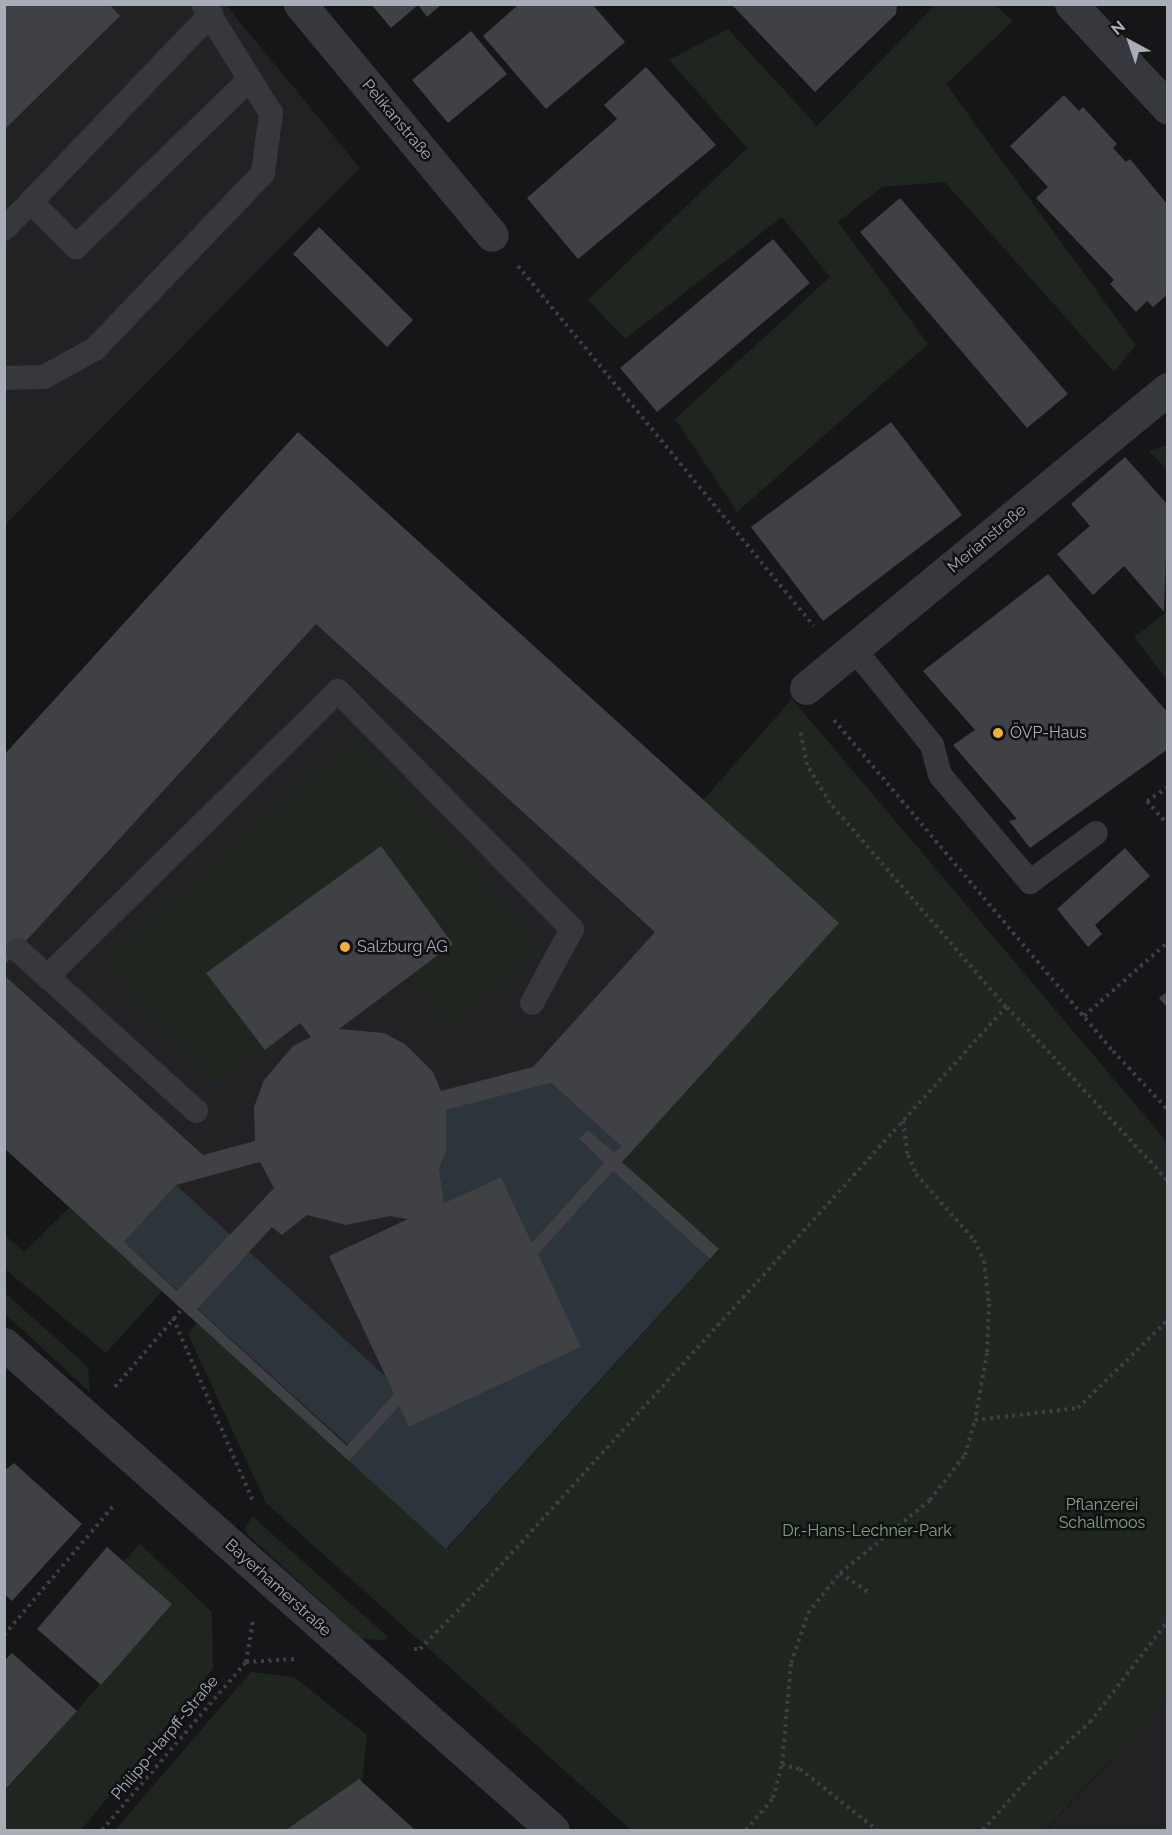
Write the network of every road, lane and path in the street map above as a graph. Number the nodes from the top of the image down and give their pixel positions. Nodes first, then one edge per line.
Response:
1 (300, 4) edge
2 (1071, 4) edge
3 (207, 9) edge
4 (250, 79) junction
5 (1167, 108) edge
6 (31, 202) junction
7 (4, 229) edge
8 (492, 236) dead end
9 (4, 378) edge
10 (1167, 389) edge
11 (854, 649) junction
12 (806, 688) joint
13 (1167, 787) edge
14 (1167, 825) edge
15 (1096, 833) dead end
16 (1167, 942) edge
17 (18, 950) dead end
18 (47, 977) junction
19 (532, 1003) dead end
20 (1006, 1007) junction
21 (1084, 1016) dead end
22 (196, 1111) dead end
23 (903, 1121) junction
24 (1167, 1180) edge
25 (261, 1217) dead end
26 (173, 1318) junction
27 (1167, 1320) edge
28 (4, 1344) edge
29 (119, 1382) dead end
30 (975, 1420) junction
31 (254, 1501) dead end
32 (116, 1504) dead end
33 (840, 1573) junction
34 (868, 1592) dead end
35 (1167, 1621) edge
36 (4, 1635) edge
37 (420, 1649) dead end
38 (292, 1660) dead end
39 (782, 1764) junction
40 (102, 1830) edge
41 (553, 1830) edge
42 (746, 1830) edge
43 (877, 1830) edge
44 (983, 1830) edge

1 - 8 street, Pelikanstraße
2 - 5 street
3 - 4 lane
3 - 6 lane
4 - 6 lane
4 - 9 lane
6 - 7 lane
10 - 11 street, Merianstraße
11 - 12 street, Merianstraße
11 - 15 lane
12 - 20 path
13 - 14 path
16 - 21 path
17 - 18 lane
18 - 19 lane
18 - 22 lane
20 - 23 path
20 - 24 path
23 - 30 path
23 - 37 path
25 - 26 path
26 - 29 path
26 - 31 path
27 - 30 path
28 - 41 street, Bayerhamerstraße
30 - 33 path
32 - 36 path
33 - 34 path
33 - 39 path
35 - 44 path
38 - 40 path, Philipp-Harpff-Straße
39 - 42 path
39 - 43 path

